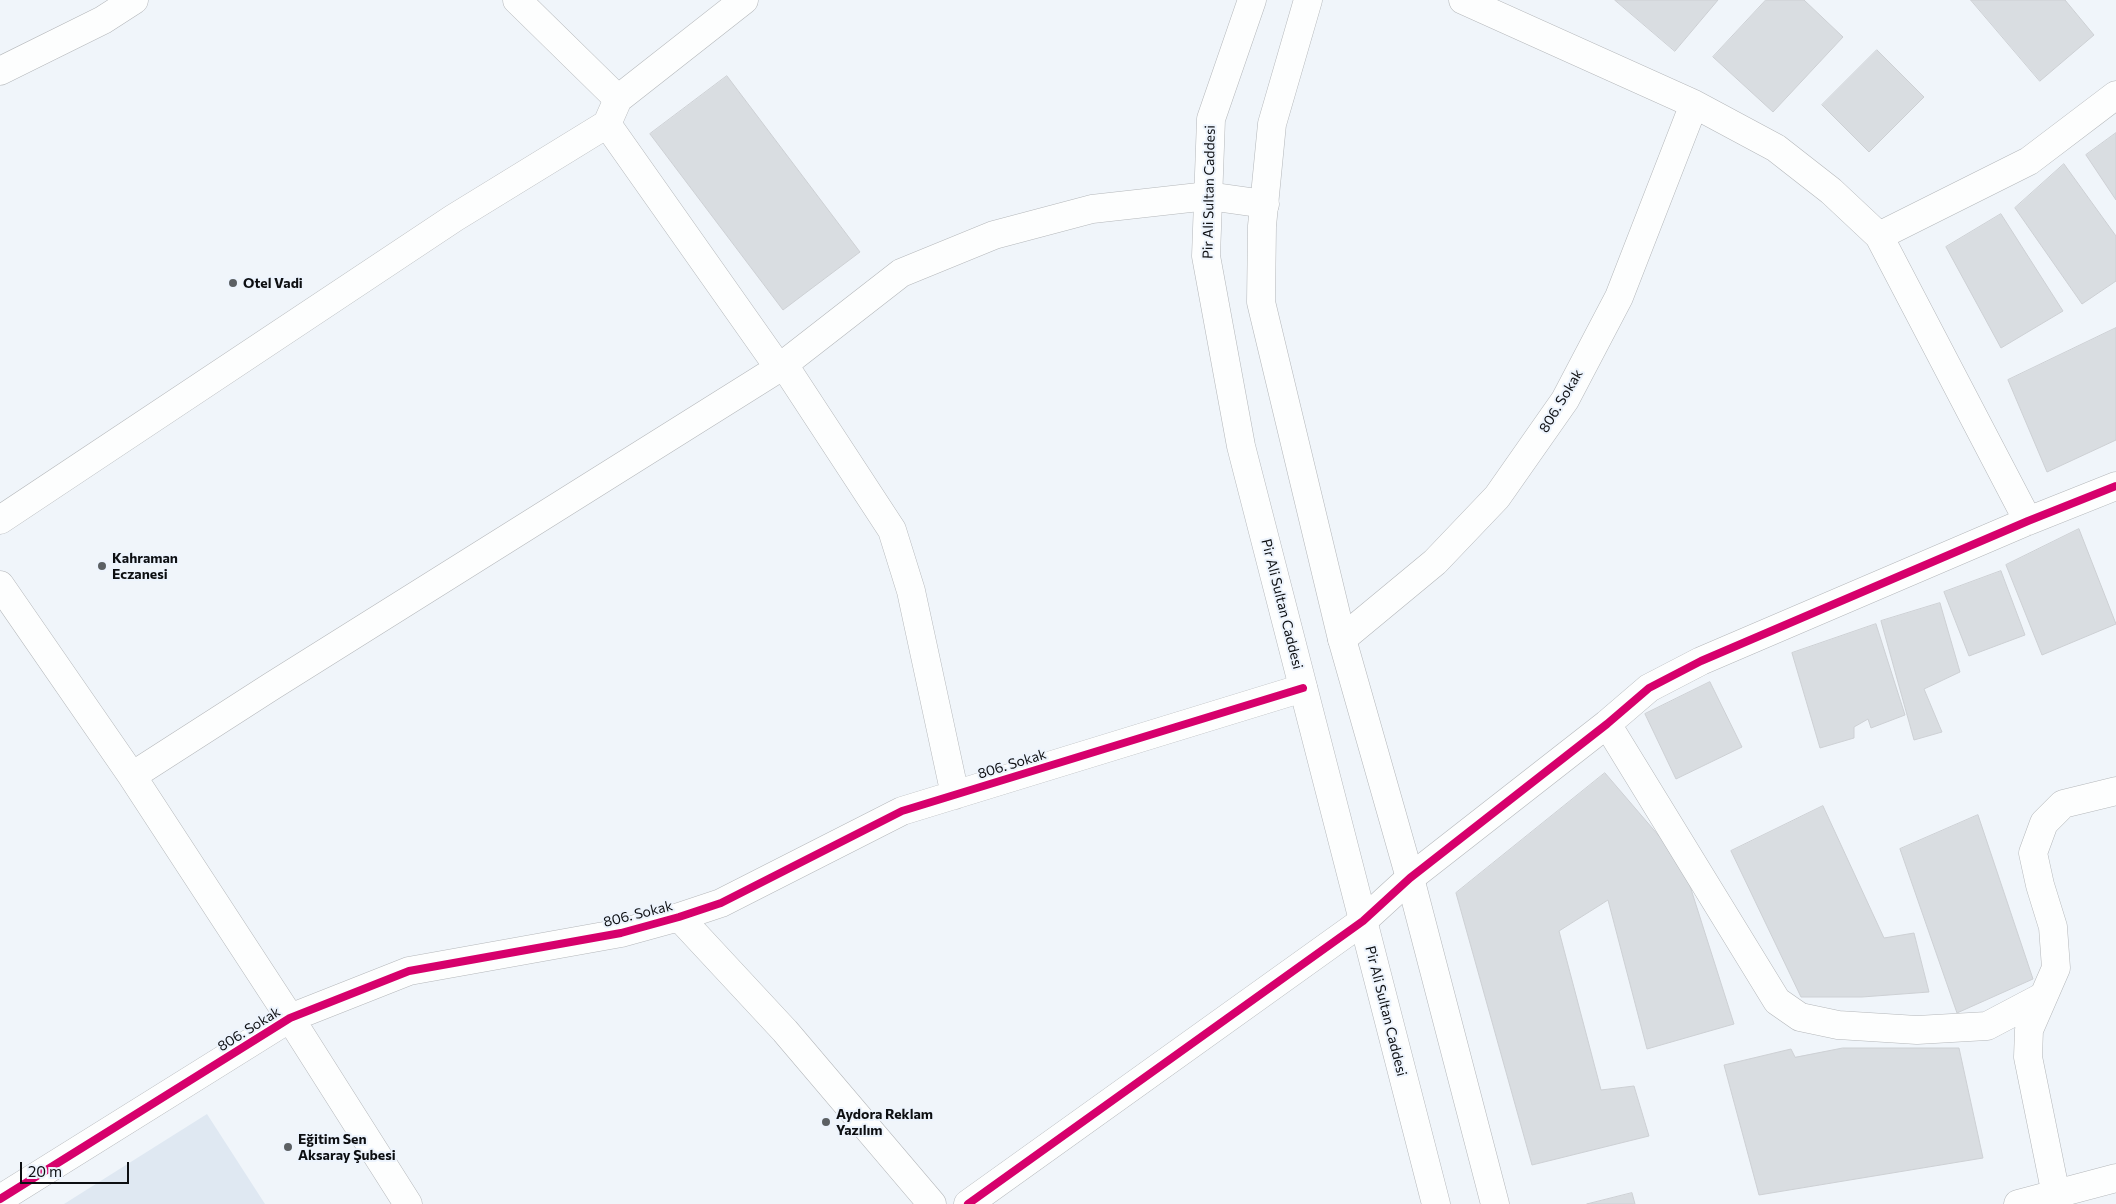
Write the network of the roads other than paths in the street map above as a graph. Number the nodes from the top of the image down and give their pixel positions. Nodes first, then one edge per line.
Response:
1 (134, 0) edge
2 (517, 0) edge
3 (744, 0) edge
4 (1252, 0) edge
5 (1308, 0) edge
6 (1463, 0) edge
7 (0, 71) edge
8 (2116, 95) edge
9 (618, 99) junction
10 (1694, 104) junction
11 (608, 124) junction
12 (1208, 196) junction
13 (1265, 204) junction
14 (1879, 236) junction
15 (781, 367) junction
16 (2116, 486) edge
17 (0, 520) edge
18 (2028, 522) junction
19 (0, 584) edge
20 (1342, 639) junction
21 (1303, 688) junction
22 (1607, 724) junction
23 (132, 776) junction
24 (2116, 791) edge
25 (955, 795) junction
26 (1410, 878) junction
27 (679, 917) junction
28 (1363, 921) junction
29 (2042, 997) junction
30 (290, 1018) junction
31 (2116, 1178) edge
32 (0, 1199) edge
33 (2035, 1201) edge
34 (408, 1204) edge
35 (932, 1204) edge
36 (968, 1204) edge
37 (1436, 1204) edge
38 (1494, 1204) edge

1 - 7 street
2 - 9 street
3 - 9 street
4 - 12 street, Pir Ali Sultan Caddesi
5 - 13 street
6 - 10 street
8 - 14 street
9 - 11 street
10 - 14 street
10 - 20 street, 806. Sokak
11 - 15 street
11 - 17 street
12 - 13 street
12 - 15 street
12 - 21 street, Pir Ali Sultan Caddesi
13 - 20 street
14 - 18 street
15 - 23 street
15 - 25 street
16 - 18 street
18 - 22 street
19 - 23 street
20 - 26 street
21 - 25 street, 806. Sokak
21 - 28 street, Pir Ali Sultan Caddesi
22 - 26 street
22 - 29 street
23 - 30 street
24 - 29 street
25 - 27 street, 806. Sokak
26 - 28 street
26 - 38 street
27 - 30 street, 806. Sokak
27 - 35 street
28 - 36 street
28 - 37 street, Pir Ali Sultan Caddesi
29 - 33 street
30 - 32 street, 806. Sokak
30 - 34 street
31 - 33 street

